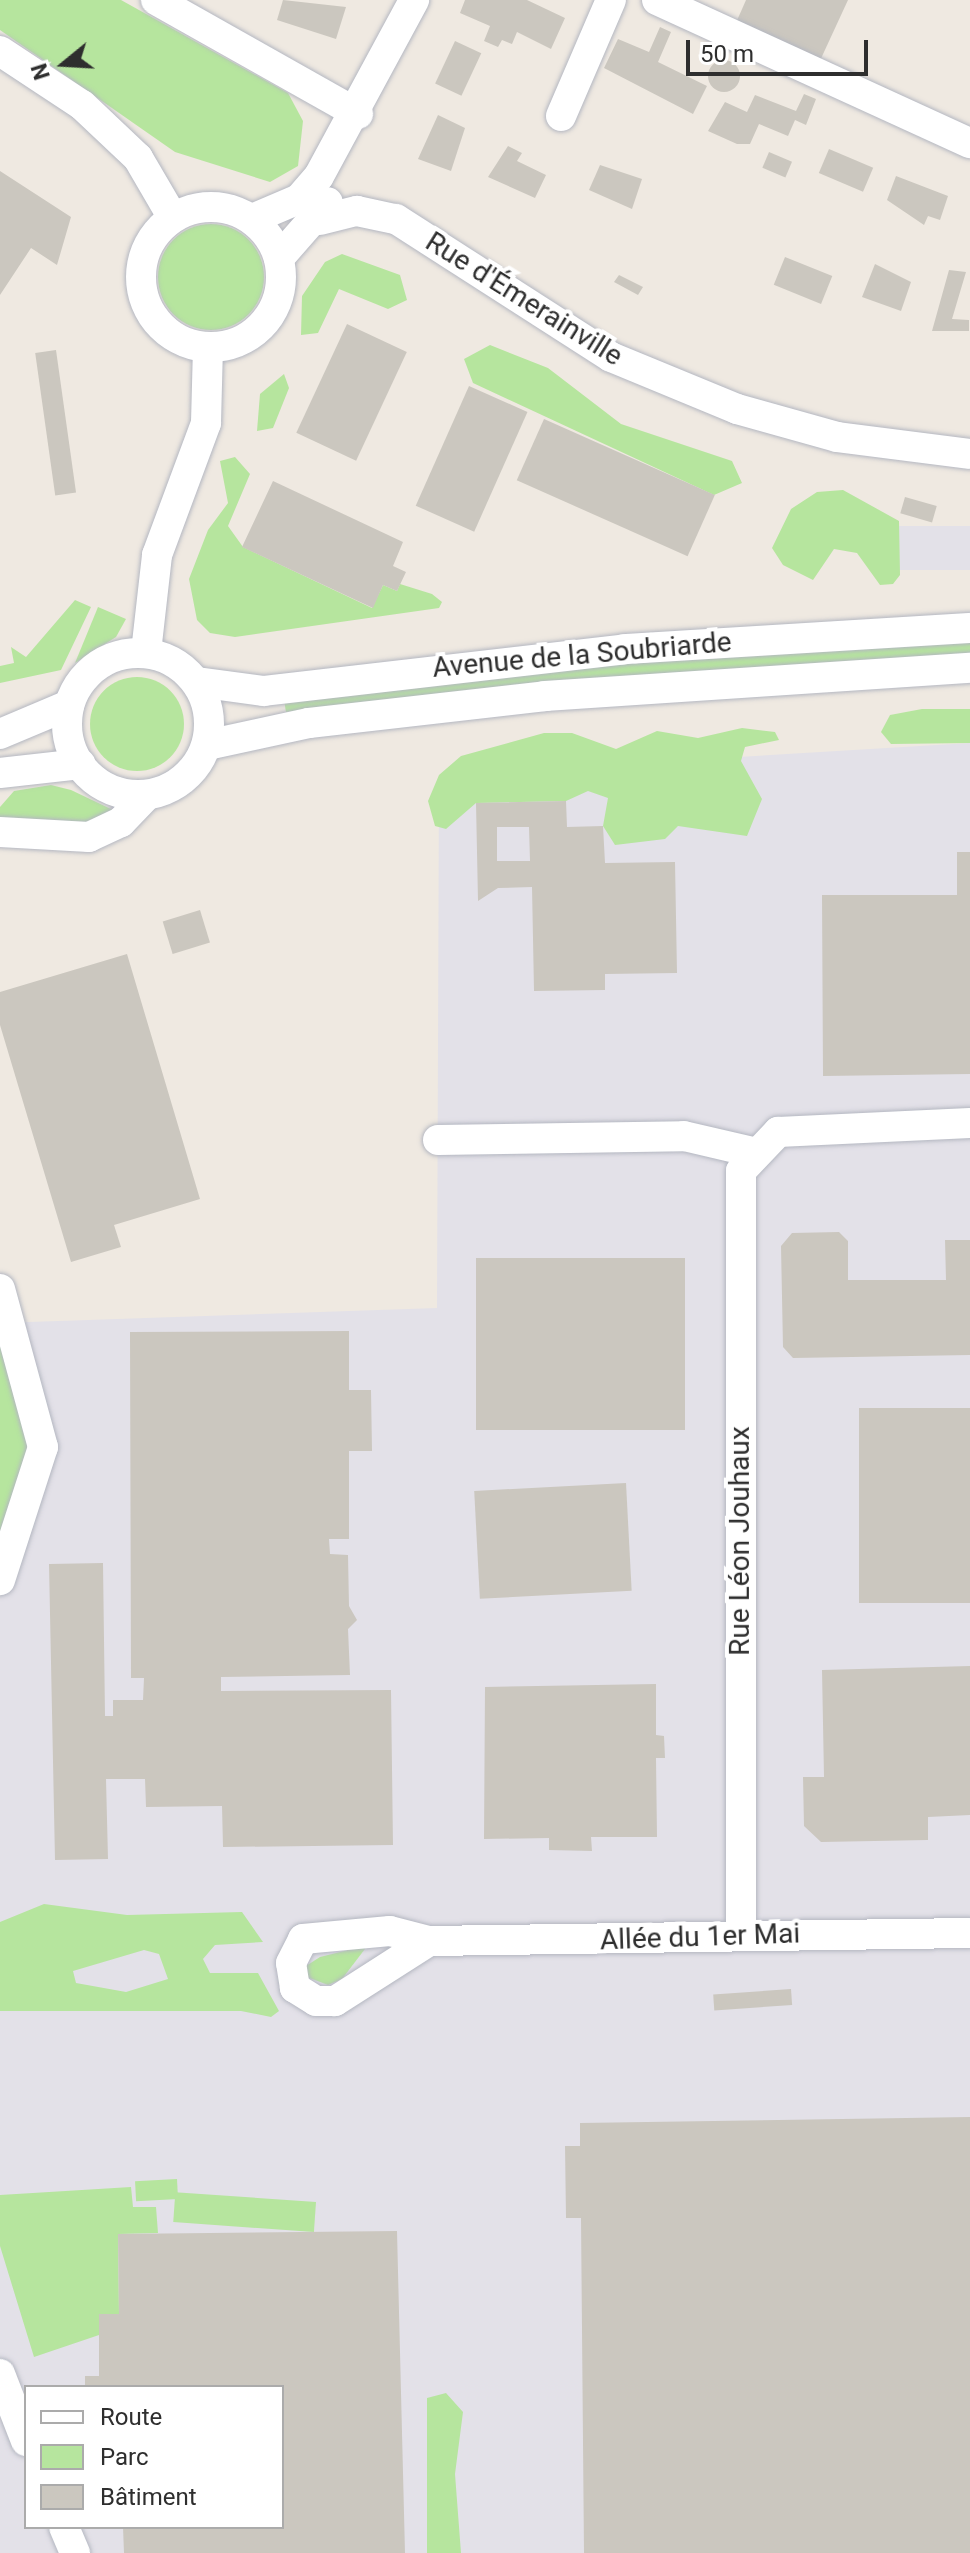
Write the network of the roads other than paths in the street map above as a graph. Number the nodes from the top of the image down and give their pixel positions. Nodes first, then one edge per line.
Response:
1 (156, 0) edge
2 (414, 0) edge
3 (611, 0) edge
4 (657, 0) edge
5 (0, 51) edge
6 (358, 114) junction
7 (561, 116) dead end
8 (970, 143) edge
9 (338, 181) junction
10 (357, 211) junction
11 (173, 218) junction
12 (252, 219) junction
13 (320, 220) junction
14 (279, 258) junction
15 (208, 347) junction
16 (970, 454) edge
17 (970, 628) edge
18 (146, 652) junction
19 (970, 668) edge
20 (197, 682) junction
21 (69, 705) junction
22 (0, 734) edge
23 (207, 745) junction
24 (80, 764) junction
25 (0, 773) edge
26 (147, 795) junction
27 (0, 832) edge
28 (970, 1123) edge
29 (438, 1140) dead end
30 (753, 1152) junction
31 (0, 1289) edge
32 (0, 1580) edge
33 (970, 1933) edge
34 (741, 1934) junction
35 (429, 1941) dead end
36 (0, 2374) edge
37 (24, 2436) edge
38 (65, 2529) edge
39 (75, 2553) edge

1 - 6 street
2 - 6 street
3 - 7 street
4 - 8 street
5 - 11 street
6 - 9 street
6 - 12 street
9 - 10 street
9 - 13 street
10 - 13 street, Rue d'Émerainville
10 - 16 street, Rue d'Émerainville
11 - 12 street
11 - 15 street
12 - 14 street
13 - 14 street
14 - 15 street
15 - 18 street
17 - 20 street, Avenue de la Soubriarde
18 - 20 street
18 - 21 street
19 - 23 street, Avenue de la Soubriarde
20 - 23 street
21 - 22 street
21 - 24 street
23 - 26 street
24 - 25 street
24 - 26 street
26 - 27 street
28 - 30 street
29 - 30 street
30 - 34 street, Rue Léon Jouhaux
31 - 32 street
33 - 34 street, Allée du 1er Mai
34 - 35 street, Allée du 1er Mai
36 - 37 street
38 - 39 street

